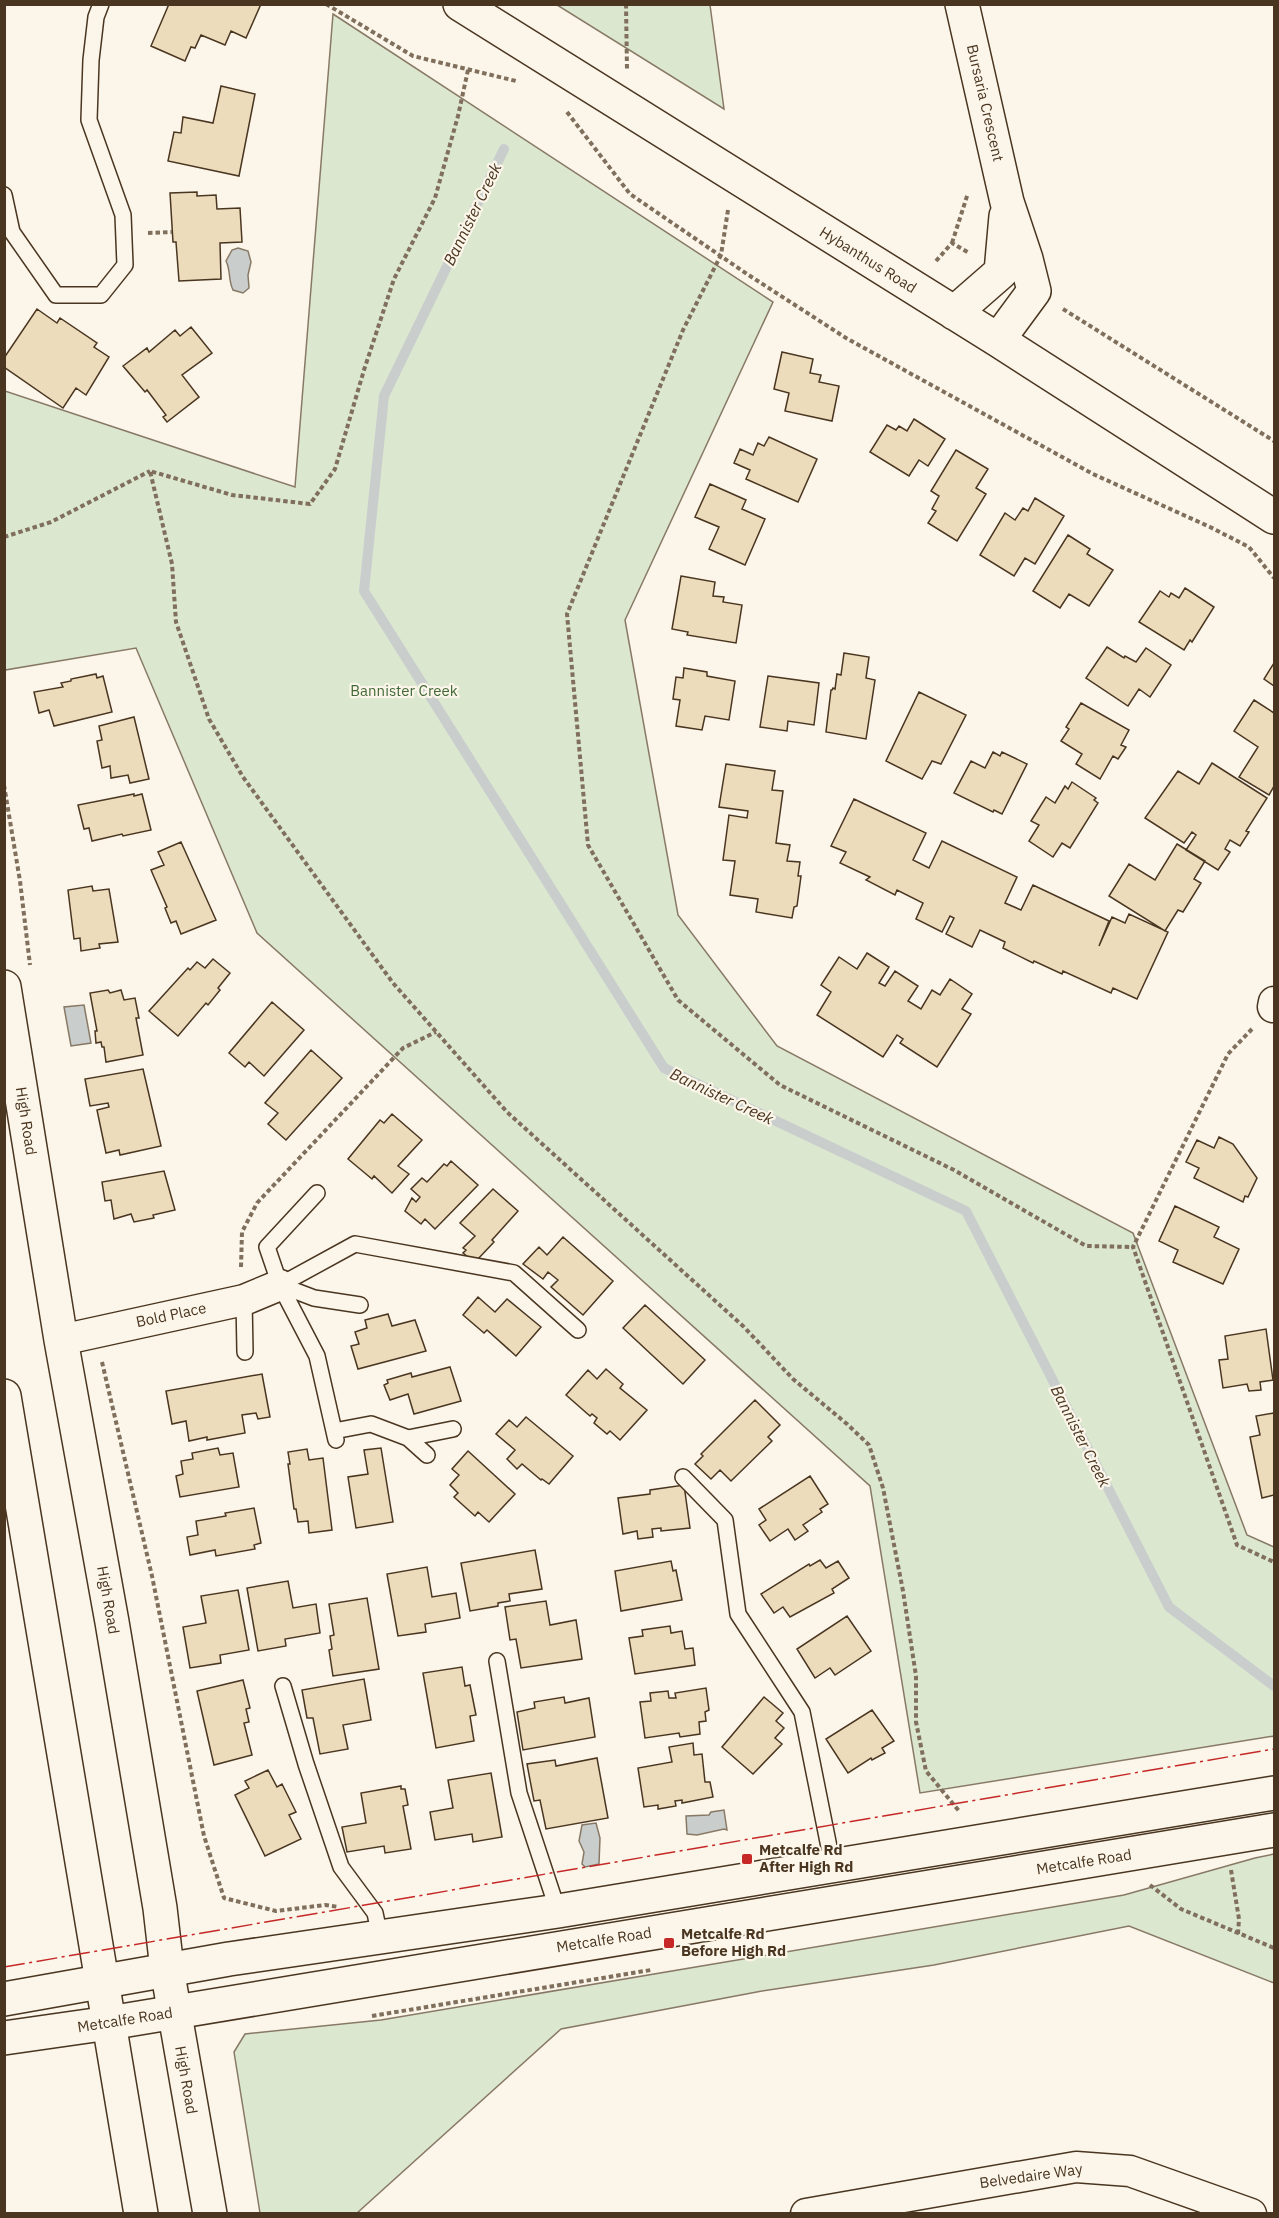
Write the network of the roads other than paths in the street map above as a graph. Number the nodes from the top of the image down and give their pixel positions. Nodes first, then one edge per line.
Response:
1 (100, 4) edge
2 (460, 4) edge
3 (962, 4) edge
4 (4, 195) edge
5 (1007, 202) junction
6 (954, 313) junction
7 (998, 340) junction
8 (1275, 517) edge
9 (4, 987) edge
10 (318, 1193) dead end
11 (280, 1285) junction
12 (244, 1300) junction
13 (360, 1305) dead end
14 (578, 1329) dead end
15 (61, 1340) junction
16 (245, 1352) dead end
17 (4, 1396) edge
18 (453, 1429) dead end
19 (408, 1438) junction
20 (427, 1455) dead end
21 (683, 1477) dead end
22 (497, 1661) dead end
23 (283, 1686) dead end
24 (1275, 1793) edge
25 (1275, 1830) edge
26 (833, 1867) junction
27 (558, 1911) junction
28 (381, 1937) junction
29 (167, 1970) junction
30 (104, 1983) junction
31 (4, 1999) edge
32 (174, 2012) junction
33 (110, 2023) junction
34 (4, 2038) edge
35 (1188, 2203) edge
36 (141, 2214) edge
37 (210, 2214) edge
38 (806, 2214) edge
39 (1251, 2214) edge

1 - 4 lane
2 - 6 main road, Hybanthus Road
3 - 5 main road, Bursaria Crescent
5 - 6 main road, Bursaria Crescent
5 - 7 main road, Bursaria Crescent
6 - 7 main road, Hybanthus Road
7 - 8 main road, Hybanthus Road
9 - 15 main road, High Road
10 - 11 lane
11 - 12 street, Bold Place
11 - 13 lane
11 - 14 lane
11 - 19 lane
12 - 15 street, Bold Place
12 - 16 lane
15 - 29 main road, High Road
17 - 30 main road
18 - 19 lane
19 - 20 lane
21 - 26 lane
22 - 27 lane
23 - 28 lane
24 - 26 main road
25 - 32 main road, Metcalfe Road
26 - 27 main road
27 - 28 main road
28 - 29 main road
29 - 30 main road
29 - 32 main road, High Road
30 - 31 main road
30 - 33 main road
32 - 33 main road, Metcalfe Road
32 - 37 main road, High Road
33 - 34 main road, Metcalfe Road
33 - 36 main road
35 - 38 street, Belvedaire Way
35 - 39 street, Belvedaire Way

